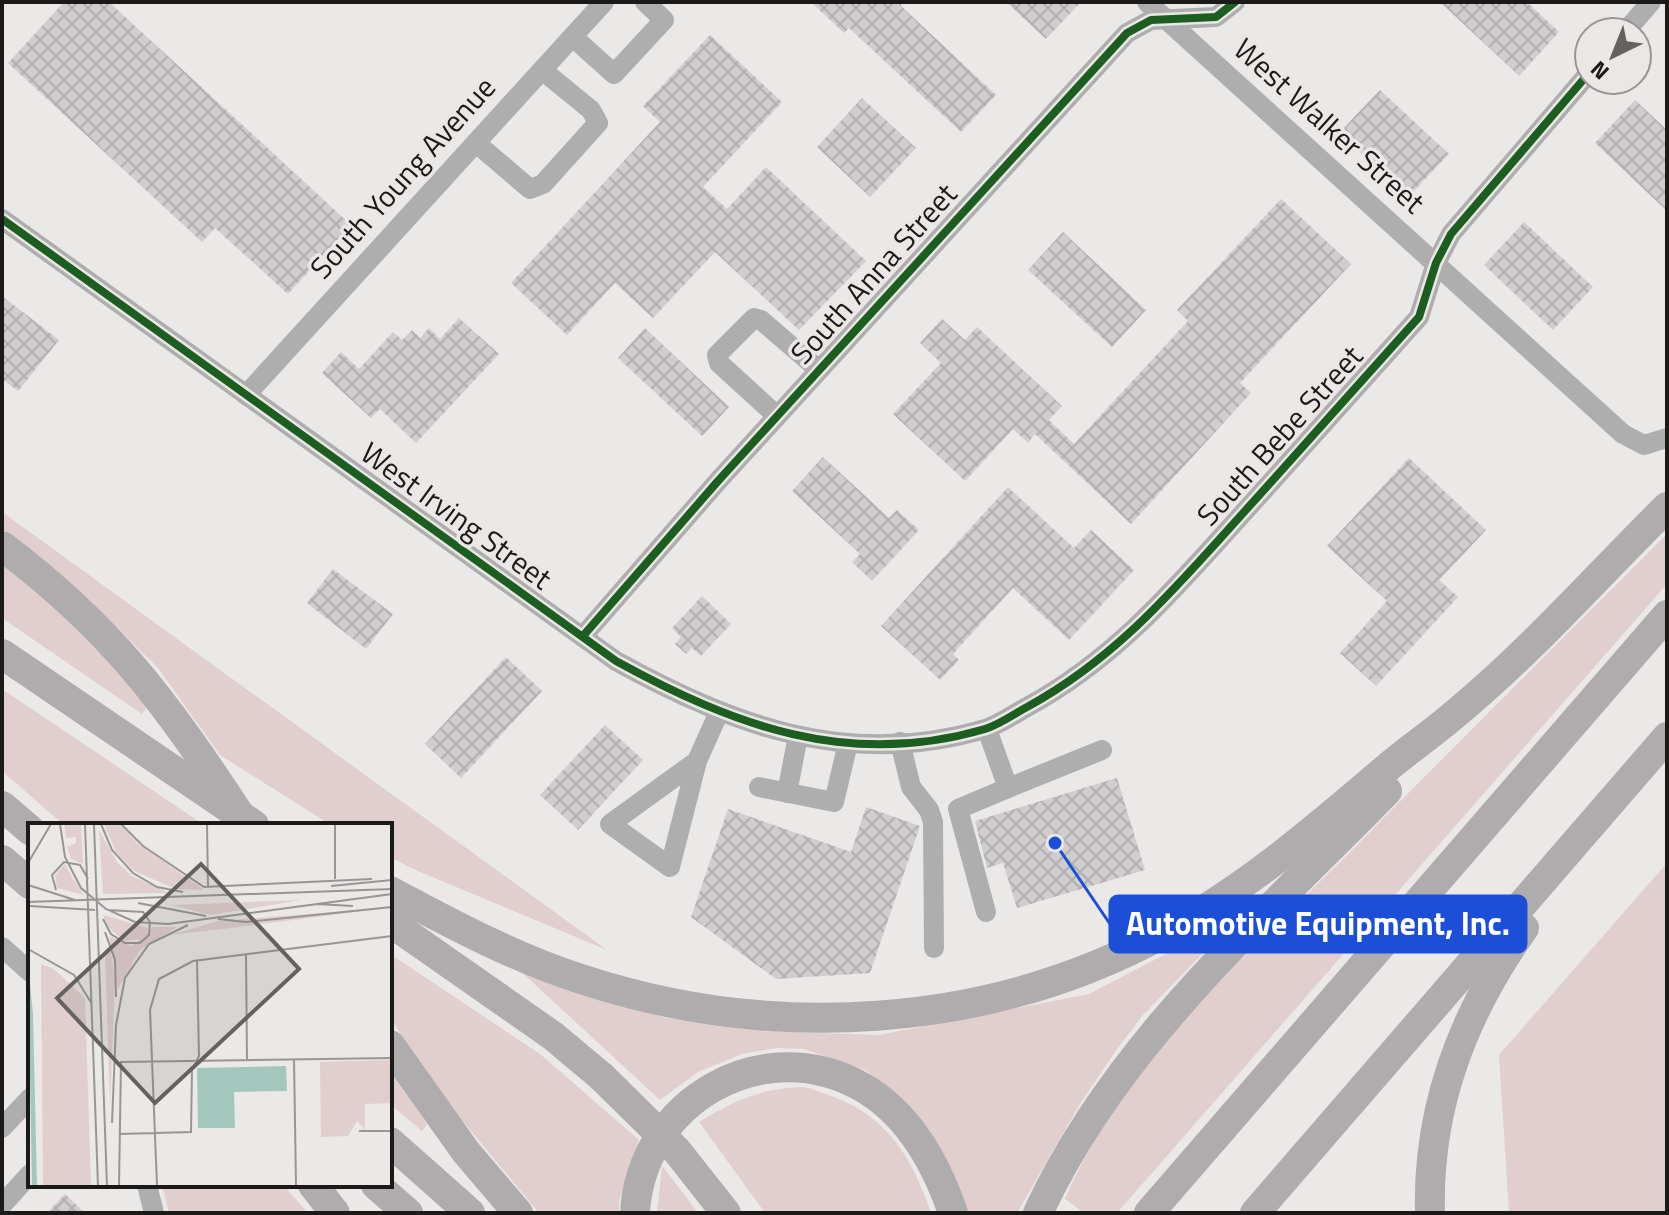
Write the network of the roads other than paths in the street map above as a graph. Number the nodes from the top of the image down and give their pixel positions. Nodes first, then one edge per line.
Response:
1 (604, 2) edge
2 (645, 2) edge
3 (1147, 2) edge
4 (1235, 2) edge
5 (1167, 20) junction
6 (573, 37) junction
7 (542, 70) junction
8 (1573, 92) edge
9 (476, 143) junction
10 (2, 219) edge
11 (1436, 263) junction
12 (819, 370) junction
13 (246, 395) junction
14 (777, 416) junction
15 (1660, 440) edge
16 (1667, 507) edge
17 (2, 546) edge
18 (1667, 615) edge
19 (583, 636) junction
20 (2, 654) edge
21 (1461, 709) junction
22 (719, 712) junction
23 (987, 729) junction
24 (798, 736) junction
25 (1667, 737) edge
26 (926, 740) joint
27 (900, 742) junction
28 (848, 743) junction
29 (1102, 750) dead end
30 (697, 761) junction
31 (759, 787) dead end
32 (1008, 788) junction
33 (787, 793) junction
34 (2, 806) edge
35 (245, 823) edge
36 (251, 823) edge
37 (28, 828) edge
38 (2, 860) edge
39 (1549, 874) junction
40 (28, 882) edge
41 (392, 892) edge
42 (986, 912) dead end
43 (392, 923) edge
44 (2, 947) edge
45 (934, 948) dead end
46 (28, 970) edge
47 (392, 1048) edge
48 (28, 1100) edge
49 (2, 1128) edge
50 (392, 1144) edge
51 (28, 1176) edge
52 (148, 1187) edge
53 (315, 1187) edge
54 (378, 1187) edge
55 (2, 1205) edge
56 (154, 1213) edge
57 (335, 1213) edge
58 (408, 1213) edge
59 (470, 1213) edge
60 (518, 1213) edge
61 (635, 1213) edge
62 (726, 1213) edge
63 (953, 1213) edge
64 (1038, 1213) edge
65 (1149, 1213) edge
66 (1255, 1213) edge
67 (1430, 1213) edge

1 - 6 street, South Young Avenue
2 - 6 street
3 - 5 street, West Walker Street
4 - 5 street, South Anna Street
5 - 11 street, West Walker Street
5 - 12 street, South Anna Street
6 - 7 street, South Young Avenue
7 - 9 street, South Young Avenue
7 - 9 street
8 - 11 street, South Bebe Street
9 - 13 street, South Young Avenue
10 - 13 street, West Irving Street
11 - 15 street, West Walker Street
11 - 23 street, South Bebe Street
12 - 14 street, South Anna Street
12 - 14 street
13 - 19 street, West Irving Street
14 - 19 street, South Anna Street
16 - 21 highway
17 - 35 highway
18 - 65 highway
19 - 22 street, West Irving Street
20 - 36 highway, bridge
21 - 41 highway
21 - 64 highway
22 - 24 street, West Irving Street
22 - 30 street
23 - 26 street, South Bebe Street
23 - 32 street
24 - 28 street, West Irving Street
24 - 33 street
25 - 39 highway
26 - 27 street, West Irving Street
27 - 28 street, West Irving Street
27 - 45 street
28 - 33 street
29 - 32 street
30 - 30 street
31 - 33 street
32 - 42 street
34 - 37 highway
38 - 40 highway
39 - 66 highway
39 - 67 highway
43 - 62 highway, bridge
44 - 46 street
47 - 60 highway
48 - 49 street
50 - 59 highway
51 - 55 street
52 - 56 street
53 - 57 highway
54 - 58 highway
61 - 63 highway

